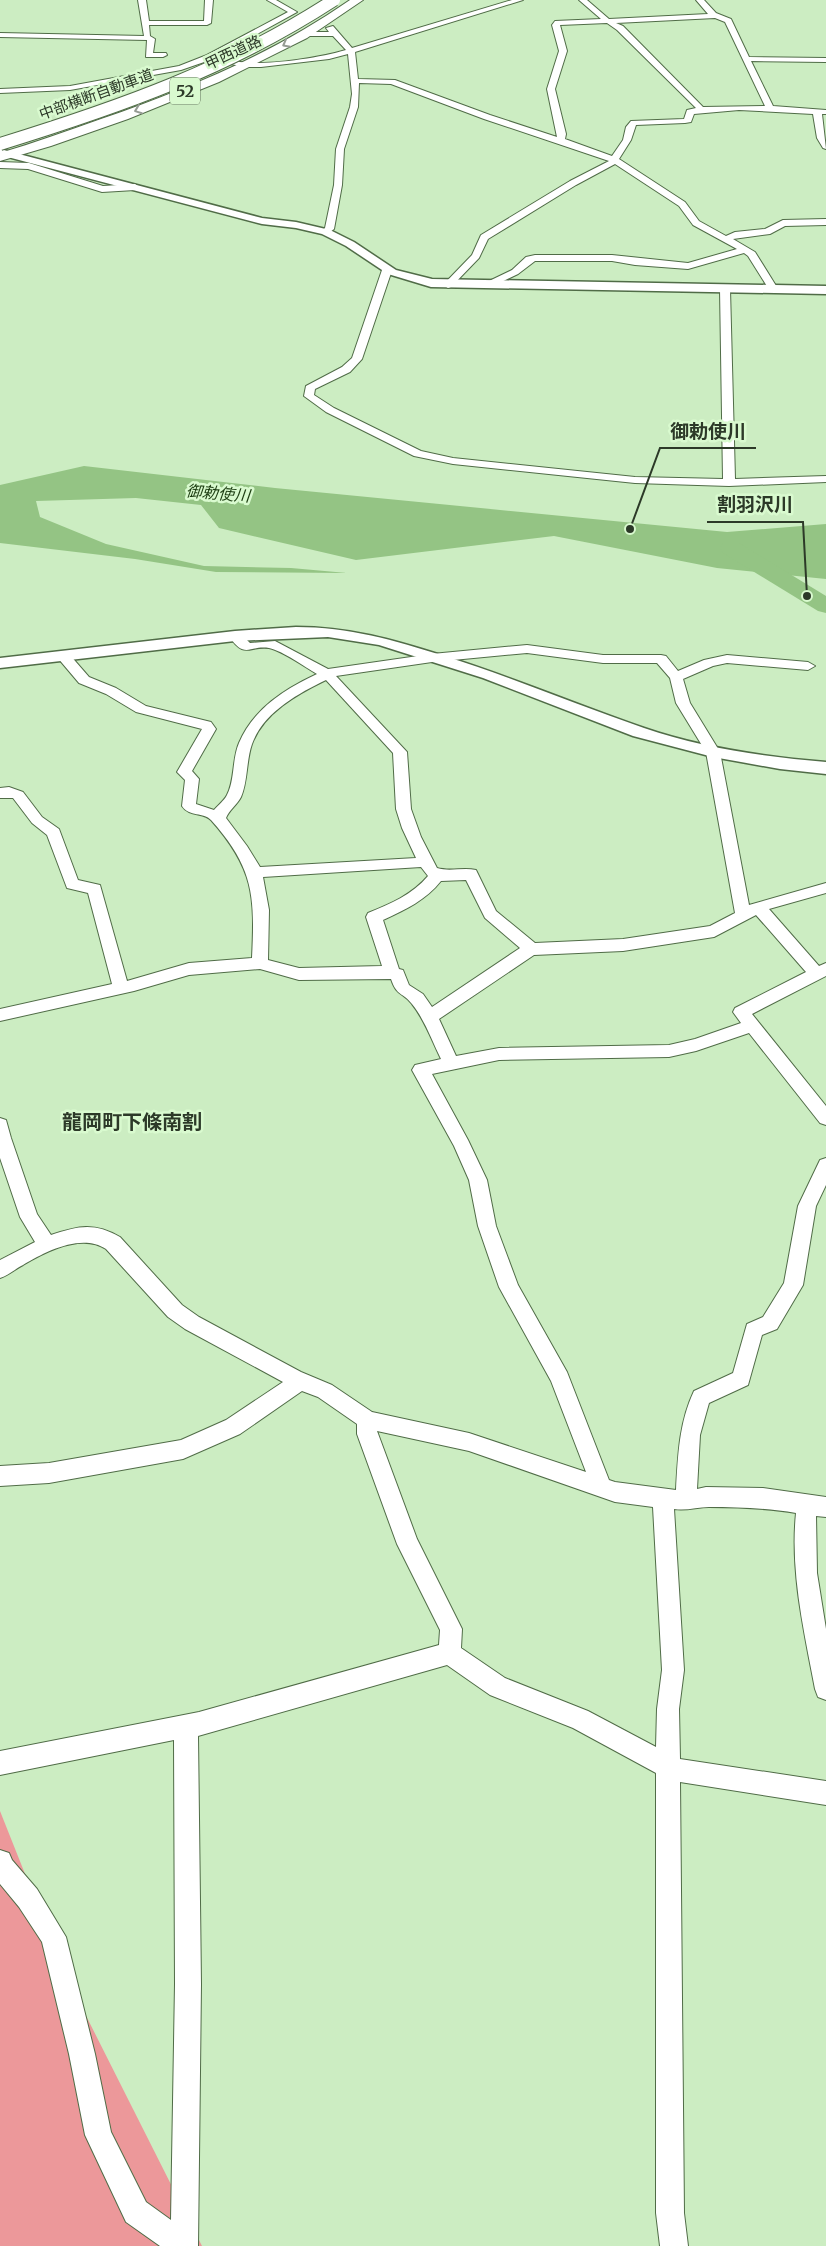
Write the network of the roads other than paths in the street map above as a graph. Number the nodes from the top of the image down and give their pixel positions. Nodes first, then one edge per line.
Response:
1 (142, 0) edge
2 (209, 0) edge
3 (271, 0) edge
4 (324, 0) edge
5 (334, 0) edge
6 (358, 0) edge
7 (519, 0) edge
8 (583, 0) edge
9 (700, 0) edge
10 (716, 16) junction
11 (608, 21) junction
12 (146, 23) junction
13 (330, 28) dead end
14 (306, 34) junction
15 (337, 34) junction
16 (0, 35) edge
17 (148, 38) junction
18 (352, 51) junction
19 (163, 55) dead end
20 (214, 58) junction
21 (746, 59) junction
22 (826, 60) edge
23 (246, 65) junction
24 (354, 81) junction
25 (0, 91) edge
26 (701, 109) junction
27 (771, 110) junction
28 (822, 112) edge
29 (0, 139) edge
30 (560, 141) junction
31 (0, 144) edge
32 (826, 146) edge
33 (3, 154) edge
34 (615, 160) junction
35 (0, 165) edge
36 (135, 187) junction
37 (826, 222) edge
38 (326, 232) junction
39 (726, 239) junction
40 (745, 250) junction
41 (388, 270) junction
42 (448, 284) junction
43 (488, 285) junction
44 (725, 289) junction
45 (773, 289) junction
46 (826, 290) edge
47 (826, 479) edge
48 (729, 482) junction
49 (234, 636) junction
50 (64, 657) junction
51 (432, 658) junction
52 (0, 663) edge
53 (808, 666) dead end
54 (327, 674) junction
55 (676, 677) junction
56 (713, 752) junction
57 (826, 768) edge
58 (0, 793) edge
59 (219, 816) junction
60 (426, 862) junction
61 (254, 872) junction
62 (438, 874) junction
63 (826, 888) edge
64 (758, 907) junction
65 (743, 916) junction
66 (532, 949) junction
67 (260, 963) junction
68 (822, 972) edge
69 (392, 973) junction
70 (121, 988) junction
71 (0, 1015) edge
72 (430, 1017) junction
73 (752, 1026) junction
74 (451, 1063) junction
75 (826, 1118) edge
76 (1, 1134) edge
77 (826, 1165) edge
78 (48, 1245) junction
79 (0, 1270) edge
80 (301, 1381) junction
81 (367, 1420) junction
82 (0, 1476) edge
83 (602, 1488) junction
84 (674, 1499) junction
85 (816, 1506) edge
86 (449, 1653) junction
87 (826, 1689) edge
88 (186, 1726) junction
89 (0, 1763) edge
90 (668, 1766) junction
91 (826, 1793) edge
92 (0, 1862) edge
93 (184, 2246) edge
94 (674, 2246) edge

1 - 12 street
2 - 12 street
3 - 20 street
4 - 20 highway, 甲西道路 / 52
5 - 31 highway, 中部横断自動車道, bridge
6 - 14 highway, 甲西道路 / 52
7 - 18 street
8 - 11 street
9 - 10 street
10 - 11 street
10 - 21 street
11 - 26 street
11 - 30 street
12 - 17 street
13 - 15 street
14 - 15 street
14 -> 23 highway, 甲西道路 / 52
15 - 18 street
16 - 17 street
17 - 19 street
18 - 23 street
18 - 24 street
20 - 23 street
20 - 25 street
20 - 29 highway, 甲西道路 / 52
21 - 22 street
21 - 27 street
23 -> 33 highway, 甲西道路 / 52
24 - 30 street
24 - 38 street
26 - 27 street
26 - 34 street
27 - 28 street
28 - 32 street
30 - 34 street
33 - 36 street
34 - 39 street
34 - 42 street
35 - 36 street
36 - 38 street
37 - 39 street
38 - 41 street
39 - 40 street
40 - 43 street
40 - 45 street
41 - 42 street
41 - 48 street
42 - 43 street
43 - 44 street
44 - 45 street
44 - 48 street
45 - 46 street
47 - 48 street
49 - 50 street
49 - 51 street
49 - 54 street
50 - 52 street
50 - 59 street
51 - 54 street
51 - 55 street
51 - 56 street
53 - 55 street
54 - 59 street
54 - 60 street
55 - 56 street
56 - 57 street
56 - 65 street
58 - 70 street
59 - 61 street
60 - 61 street
60 - 62 street
61 - 67 street
62 - 66 street
62 - 69 street
63 - 64 street
64 - 65 street
64 - 68 street
65 - 66 street
66 - 72 street
67 - 69 street
67 - 70 street
68 - 73 street
69 - 72 street
70 - 71 street
72 - 74 street
73 - 74 street
73 - 75 street
74 - 83 street
76 - 78 street
77 - 84 street
78 - 79 street
78 - 80 street
80 - 81 street
80 - 82 street
81 - 83 street
81 - 86 street
83 - 84 street
84 - 85 street
84 - 90 street
85 - 87 street
86 - 88 street
86 - 90 street
88 - 89 street
88 - 93 street
90 - 91 street
90 - 94 street
92 - 93 street

